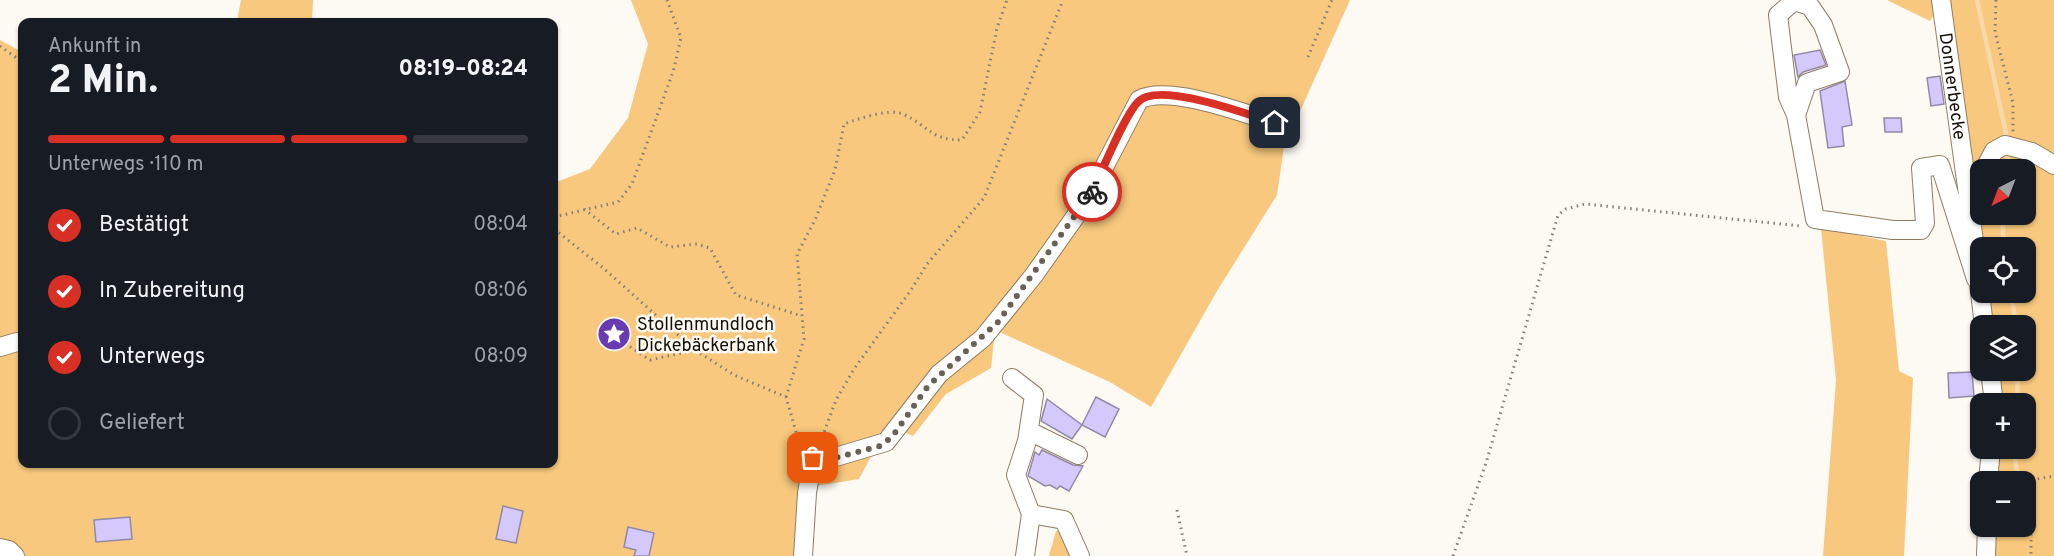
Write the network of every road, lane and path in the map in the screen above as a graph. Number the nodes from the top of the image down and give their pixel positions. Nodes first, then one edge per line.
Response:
1 (667, 0) edge
2 (1008, 0) edge
3 (1063, 0) edge
4 (1332, 0) edge
5 (1941, 0) edge
6 (1996, 0) edge
7 (0, 46) edge
8 (1308, 57) dead end
9 (18, 59) edge
10 (1796, 115) junction
11 (1275, 123) dead end
12 (2013, 145) junction
13 (1990, 159) edge
14 (2054, 165) edge
15 (584, 209) junction
16 (1970, 209) edge
17 (558, 216) edge
18 (1815, 219) junction
19 (558, 232) edge
20 (1970, 260) edge
21 (802, 316) junction
22 (620, 340) dead end
23 (695, 350) junction
24 (1012, 378) dead end
25 (786, 397) junction
26 (1029, 431) junction
27 (1078, 455) dead end
28 (813, 461) junction
29 (2054, 476) edge
30 (2036, 479) edge
31 (1176, 510) dead end
32 (1031, 514) junction
33 (1987, 537) edge
34 (2031, 537) edge
35 (0, 548) edge
36 (15, 556) edge
37 (803, 556) edge
38 (1025, 556) edge
39 (1080, 556) edge
40 (1187, 556) edge
41 (1453, 556) edge
42 (1986, 556) edge
43 (2031, 556) edge

1 - 15 path
2 - 21 path
3 - 28 path
4 - 8 path
5 - 16 street, Donnerbecke
6 - 12 path
7 - 9 path
10 - 10 street
10 - 18 street
11 - 28 street
12 - 13 street, Donnerbecke
12 - 14 street
15 - 17 path
15 - 21 path
18 - 20 street, Donnerbecke
18 - 41 path
19 - 23 path
21 - 25 path
22 - 23 path
23 - 25 path
24 - 26 street
25 - 28 path
26 - 27 street
26 - 32 street
28 - 37 street
29 - 30 path
31 - 40 path
32 - 38 street
32 - 39 street
33 - 42 street
34 - 43 path
35 - 36 street

